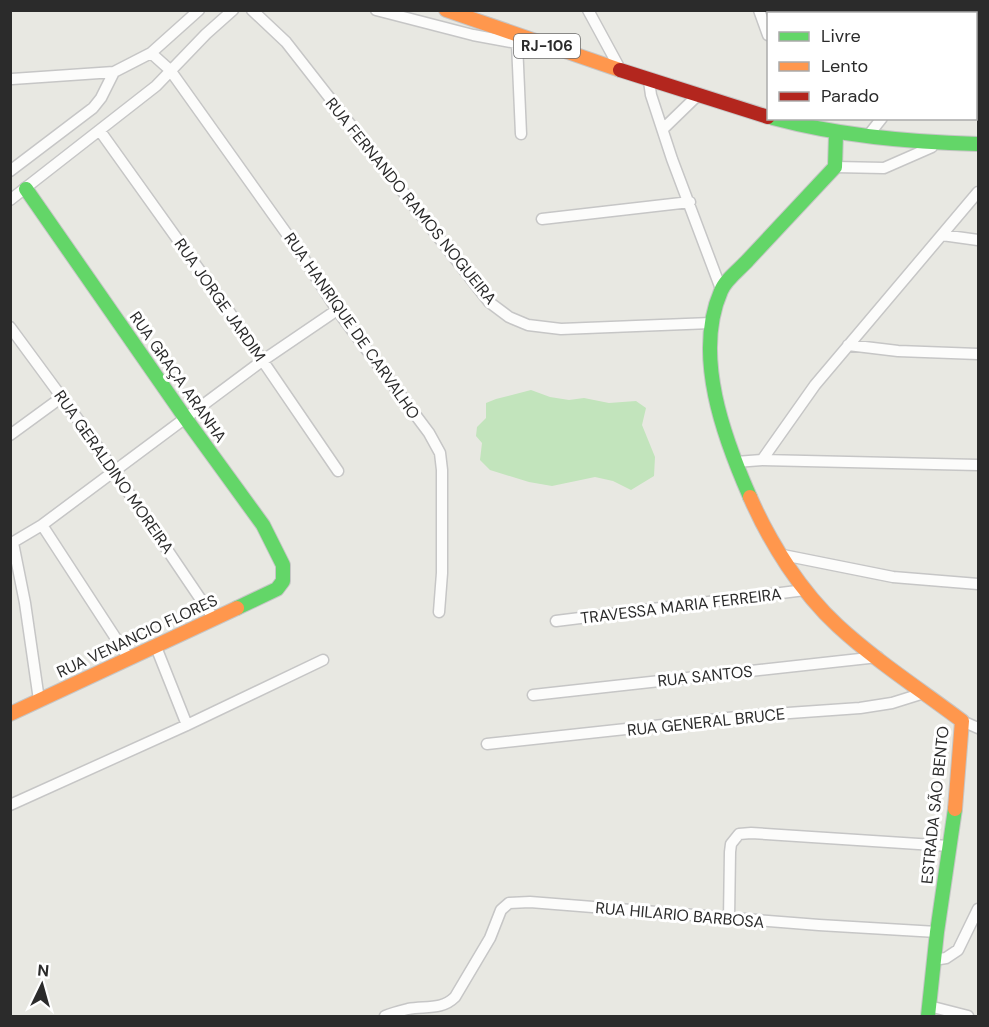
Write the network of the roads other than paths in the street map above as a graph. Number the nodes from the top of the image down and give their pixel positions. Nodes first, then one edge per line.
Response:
1 (199, 10) edge
2 (232, 10) edge
3 (252, 10) edge
4 (376, 10) edge
5 (446, 10) edge
6 (588, 10) edge
7 (759, 10) edge
8 (190, 19) junction
9 (767, 30) edge
10 (206, 34) junction
11 (517, 43) junction
12 (557, 49) junction
13 (151, 53) junction
14 (170, 70) junction
15 (114, 72) junction
16 (622, 72) junction
17 (12, 79) edge
18 (649, 81) junction
19 (696, 97) junction
20 (767, 117) edge
21 (780, 120) edge
22 (880, 120) edge
23 (663, 129) junction
24 (100, 131) junction
25 (836, 133) junction
26 (521, 134) dead end
27 (866, 137) junction
28 (940, 143) junction
29 (978, 144) edge
30 (835, 167) junction
31 (10, 171) edge
32 (26, 189) junction
33 (978, 192) edge
34 (10, 200) edge
35 (690, 202) junction
36 (542, 219) dead end
37 (942, 235) junction
38 (978, 240) edge
39 (721, 289) junction
40 (337, 310) junction
41 (711, 322) junction
42 (10, 327) edge
43 (848, 345) junction
44 (978, 354) edge
45 (262, 361) junction
46 (62, 397) junction
47 (186, 419) junction
48 (10, 435) edge
49 (762, 460) junction
50 (736, 462) junction
51 (978, 465) edge
52 (114, 471) junction
53 (338, 471) dead end
54 (42, 525) junction
55 (12, 544) edge
56 (783, 555) junction
57 (978, 584) edge
58 (277, 589) joint
59 (805, 590) junction
60 (439, 612) dead end
61 (214, 619) junction
62 (556, 621) dead end
63 (156, 647) junction
64 (128, 657) junction
65 (878, 657) junction
66 (323, 660) dead end
67 (924, 693) junction
68 (533, 695) dead end
69 (39, 700) junction
70 (10, 714) edge
71 (962, 721) junction
72 (187, 725) junction
73 (978, 728) edge
74 (487, 744) dead end
75 (10, 805) edge
76 (949, 846) junction
77 (978, 909) edge
78 (729, 919) junction
79 (937, 932) junction
80 (934, 960) junction
81 (928, 1011) edge
82 (385, 1017) edge
83 (968, 1017) edge

1 - 8 street
2 - 10 street
3 - 41 street, RUA FERNANDO RAMOS NOGUEIRA
4 - 11 street
5 - 12 main road, RJ-106
6 - 16 street
7 - 9 street
8 - 10 street
8 - 13 street
10 - 14 street
11 - 12 street
11 - 26 street
12 - 16 main road, RJ-106
13 - 14 street, RUA HANRIQUE DE CARVALHO
13 - 15 street
14 - 24 street
14 - 40 street, RUA HANRIQUE DE CARVALHO
15 - 17 street
15 - 31 street
16 - 18 main road, RJ-106
18 - 19 main road, RJ-106
18 - 23 street
19 - 20 main road, RJ-106
19 - 23 street
21 - 25 main road, RJ-106
22 - 27 street
23 - 35 street
24 - 32 street
24 - 45 street, RUA JORGE JARDIM
25 - 27 main road, RJ-106
25 - 30 main road
27 - 28 main road, RJ-106
28 - 29 main road, RJ-106
28 - 30 street
30 - 39 main road
32 - 34 street
32 - 47 main road, RUA GRAÇA ARANHA
33 - 37 street
35 - 36 street
35 - 39 street
37 - 38 street
37 - 43 street
39 - 41 main road, ESTRADA SÃO BENTO
40 - 45 street
40 - 60 street, RUA HANRIQUE DE CARVALHO
41 - 50 main road, ESTRADA SÃO BENTO
42 - 46 street, RUA GERALDINO MOREIRA
43 - 44 street
43 - 49 street
45 - 47 street
45 - 53 street, RUA JORGE JARDIM
46 - 48 street
46 - 52 street, RUA GERALDINO MOREIRA
47 - 52 street
47 - 58 main road, RUA GRAÇA ARANHA
49 - 50 street
49 - 51 street
50 - 56 main road, ESTRADA SÃO BENTO
52 - 54 street
52 - 61 street, RUA GERALDINO MOREIRA
54 - 55 street
54 - 64 street
55 - 69 street
56 - 57 street
56 - 59 main road, ESTRADA SÃO BENTO
58 - 61 main road, RUA VENANCIO FLORES
59 - 62 street, TRAVESSA MARIA FERREIRA
59 - 65 main road, ESTRADA SÃO BENTO
61 - 63 main road, RUA VENANCIO FLORES
63 - 64 main road, RUA VENANCIO FLORES
63 - 72 street
64 - 69 main road, RUA VENANCIO FLORES
65 - 67 main road, ESTRADA SÃO BENTO
65 - 68 street, RUA SANTOS
66 - 72 street
67 - 71 main road, ESTRADA SÃO BENTO
67 - 74 street, RUA GENERAL BRUCE
69 - 70 main road, RUA VENANCIO FLORES
71 - 73 street
71 - 76 main road, ESTRADA SÃO BENTO
72 - 75 street
76 - 78 street
76 - 79 main road, ESTRADA SÃO BENTO
77 - 80 street
78 - 79 street, RUA HILARIO BARBOSA
78 - 82 street, RUA HILARIO BARBOSA
79 - 80 main road, ESTRADA SÃO BENTO
80 - 81 main road, ESTRADA SÃO BENTO
81 - 83 street

